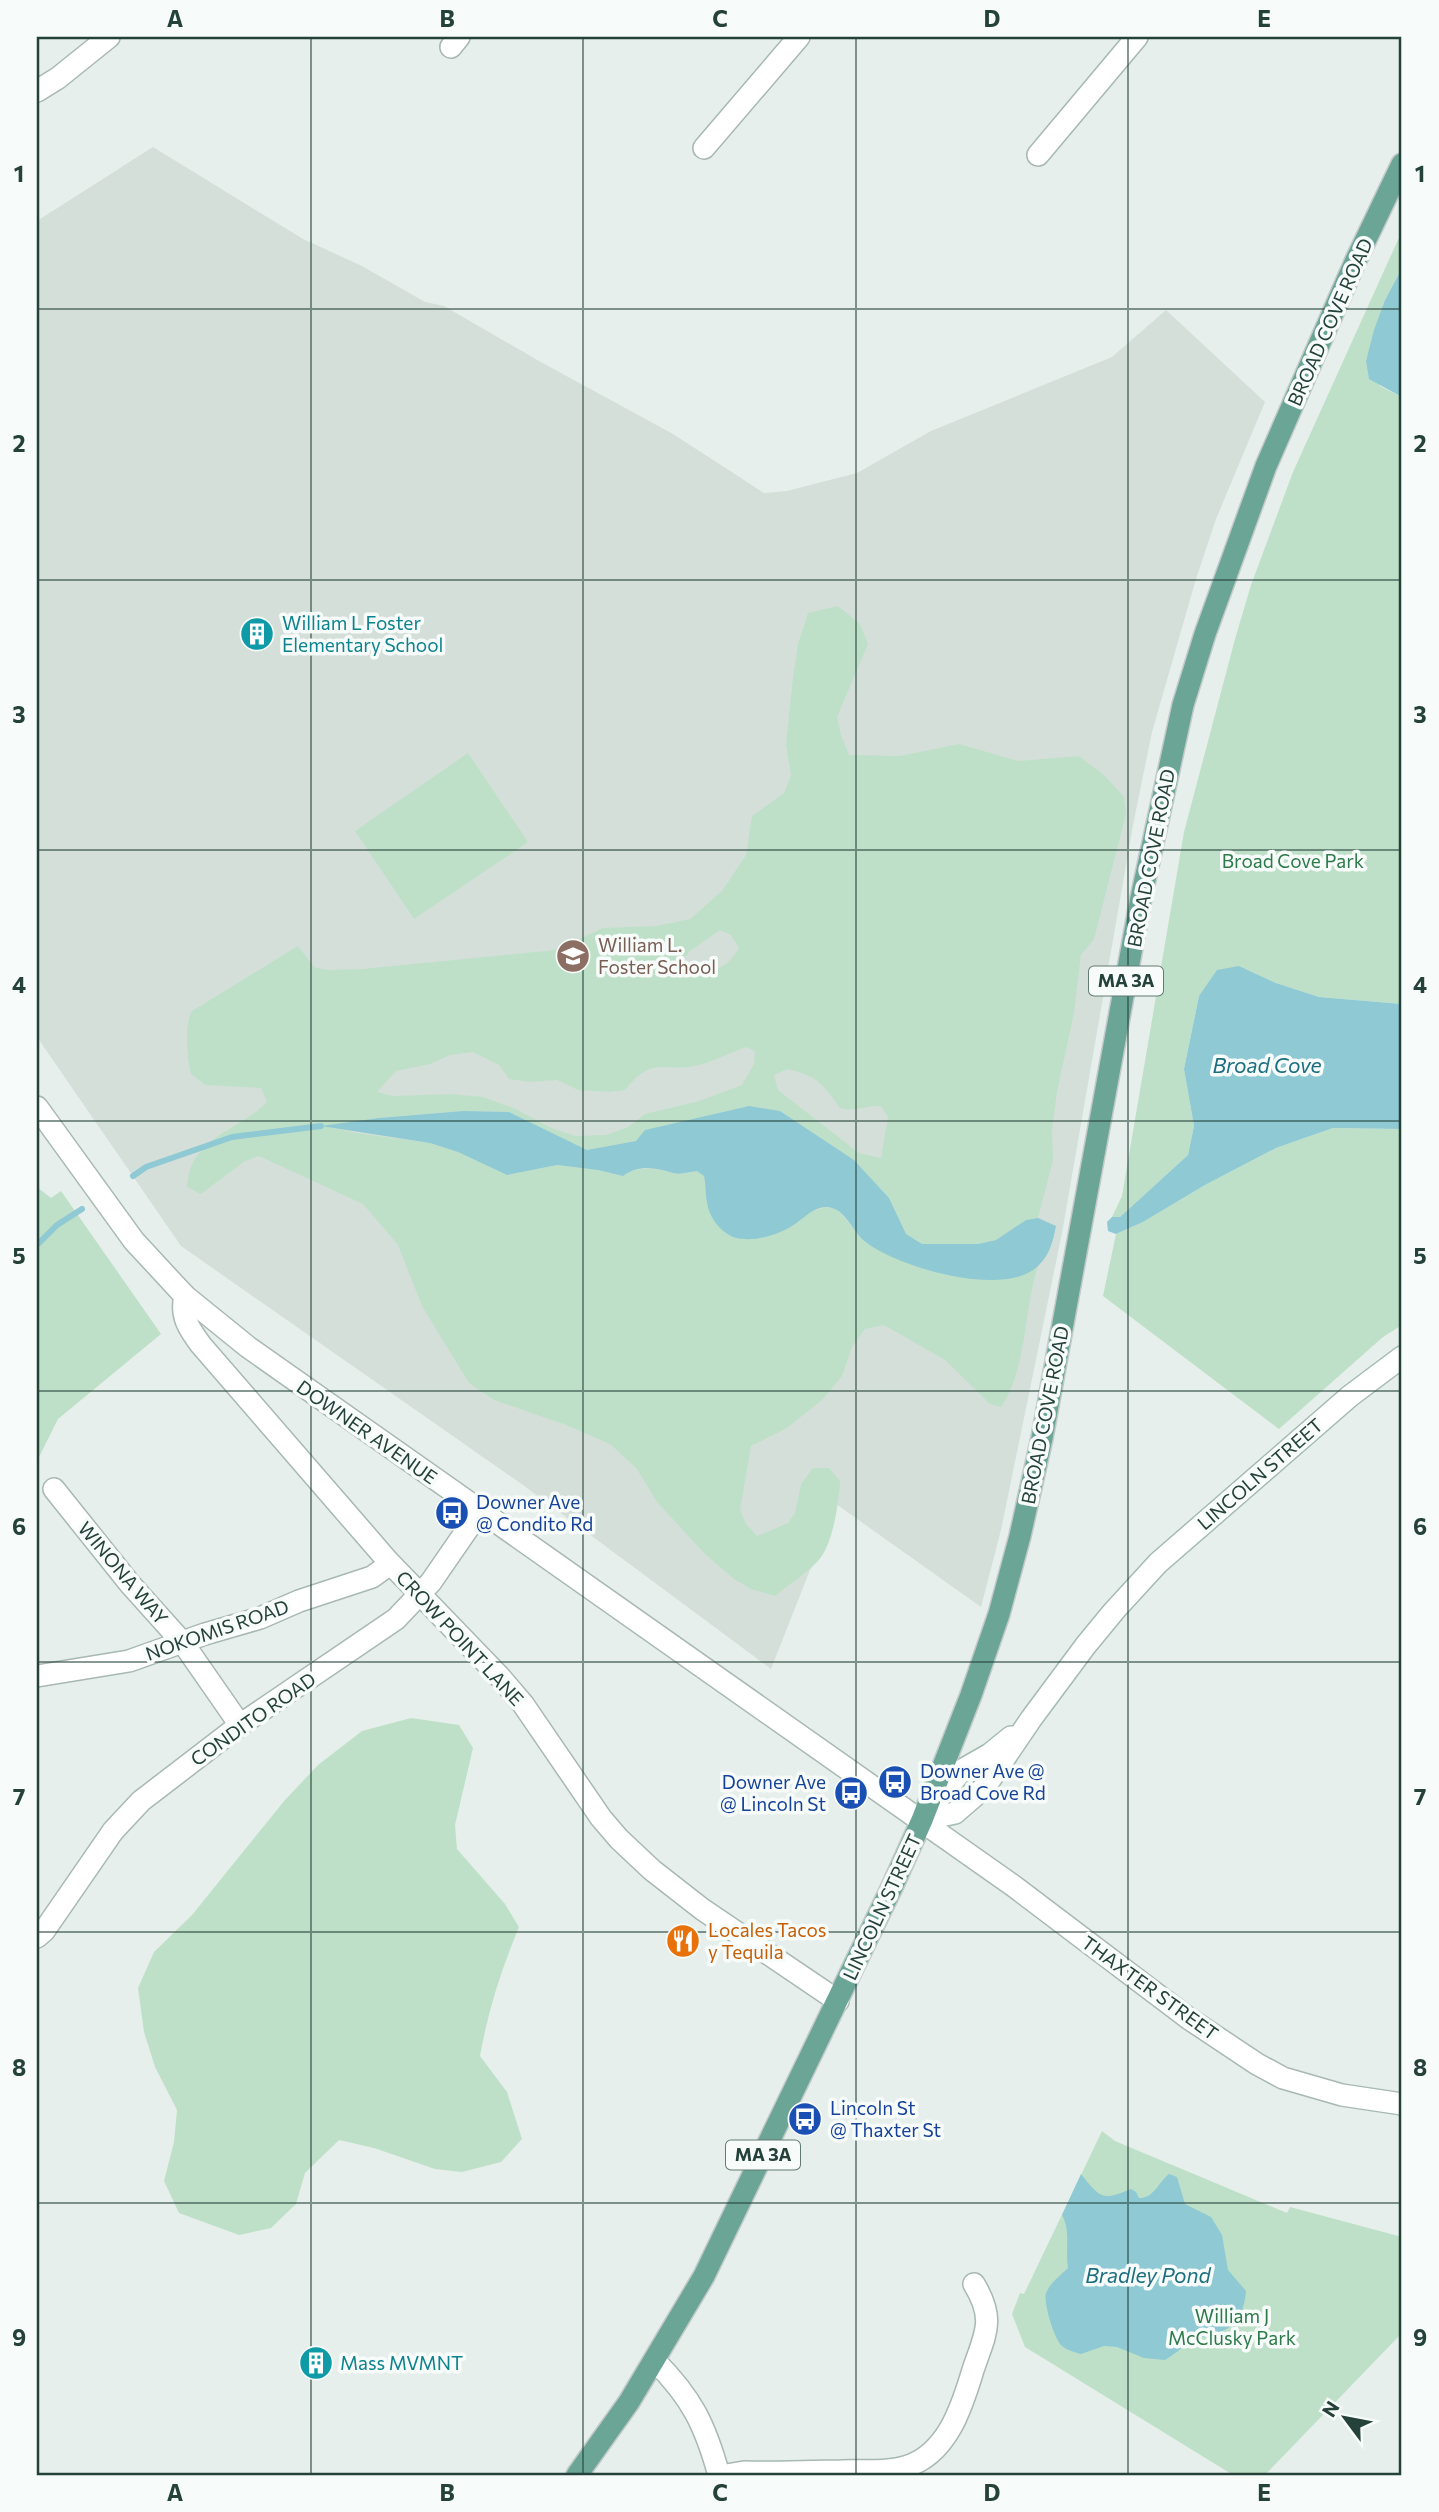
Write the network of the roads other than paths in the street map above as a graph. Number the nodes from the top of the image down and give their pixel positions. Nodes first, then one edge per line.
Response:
1 (109, 37) edge
2 (799, 37) edge
3 (1137, 37) edge
4 (37, 91) edge
5 (704, 148) dead end
6 (1038, 155) dead end
7 (1402, 164) edge
8 (37, 1107) edge
9 (185, 1296) junction
10 (1402, 1357) edge
11 (54, 1489) dead end
12 (480, 1511) junction
13 (390, 1564) junction
14 (421, 1594) junction
15 (183, 1643) junction
16 (37, 1676) edge
17 (240, 1725) junction
18 (922, 1821) junction
19 (37, 1937) edge
20 (838, 2001) junction
21 (1402, 2105) edge
22 (974, 2284) dead end
23 (655, 2361) junction
24 (577, 2475) edge
25 (719, 2475) edge
26 (726, 2475) edge

1 - 4 street
2 - 5 street
3 - 6 street
7 - 18 main road, BROAD COVE ROAD / MA 3A
8 - 9 street, DOWNER AVENUE
9 - 12 street, DOWNER AVENUE
9 - 13 street, CROW POINT LANE
10 - 18 street, LINCOLN STREET
11 - 15 street, WINONA WAY
12 - 14 street, CONDITO ROAD
12 - 18 street, DOWNER AVENUE
13 - 14 street, CROW POINT LANE
13 - 15 street, NOKOMIS ROAD
14 - 17 street, CONDITO ROAD
14 - 20 street, CROW POINT LANE
15 - 16 street, NOKOMIS ROAD
15 - 17 street, WINONA WAY
17 - 19 street, CONDITO ROAD
18 - 20 main road, LINCOLN STREET / MA 3A
18 - 21 street, THAXTER STREET
20 - 23 main road, LINCOLN STREET / MA 3A
22 - 26 street
23 - 24 main road, LINCOLN STREET / MA 3A
23 - 25 street

